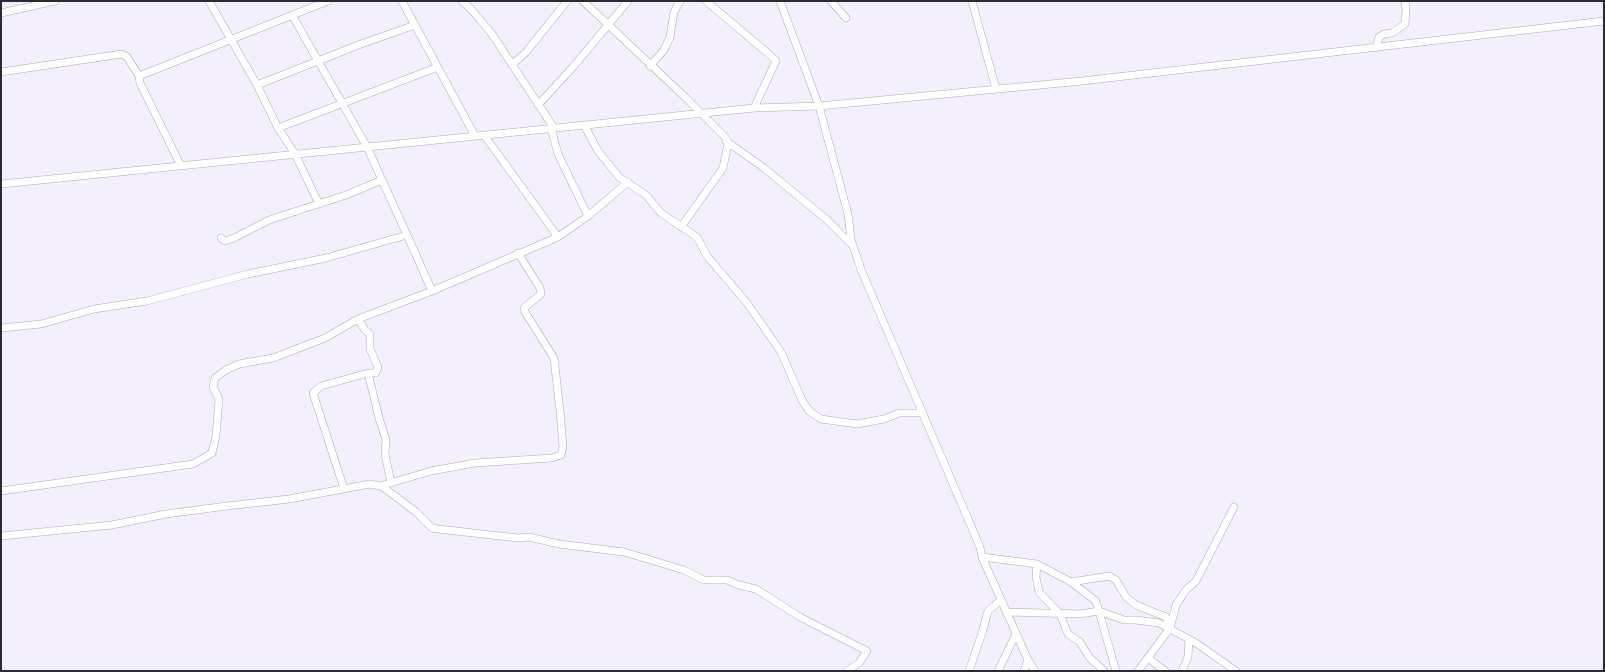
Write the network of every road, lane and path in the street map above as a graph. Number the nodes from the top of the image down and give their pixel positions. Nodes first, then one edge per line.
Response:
1 (55, 1) edge
2 (209, 1) edge
3 (328, 1) edge
4 (402, 1) edge
5 (462, 1) edge
6 (567, 1) edge
7 (583, 1) edge
8 (628, 1) edge
9 (680, 1) edge
10 (706, 1) edge
11 (780, 1) edge
12 (831, 1) edge
13 (972, 1) edge
14 (1405, 1) edge
15 (1, 13) edge
16 (292, 15) junction
17 (846, 18) dead end
18 (1604, 21) edge
19 (415, 25) junction
20 (608, 26) junction
21 (230, 39) junction
22 (1376, 48) junction
23 (318, 61) junction
24 (512, 65) junction
25 (650, 66) junction
26 (438, 67) junction
27 (1, 72) edge
28 (138, 76) junction
29 (257, 85) junction
30 (996, 89) junction
31 (342, 103) junction
32 (538, 105) junction
33 (819, 106) junction
34 (754, 108) junction
35 (701, 113) junction
36 (584, 125) junction
37 (278, 128) junction
38 (552, 128) junction
39 (484, 135) junction
40 (475, 136) junction
41 (726, 141) junction
42 (367, 147) junction
43 (295, 154) junction
44 (180, 164) junction
45 (382, 180) junction
46 (628, 182) junction
47 (1, 184) edge
48 (319, 204) junction
49 (588, 216) junction
50 (681, 227) junction
51 (407, 235) junction
52 (558, 237) junction
53 (221, 238) dead end
54 (852, 245) junction
55 (518, 253) junction
56 (432, 291) junction
57 (358, 319) junction
58 (1, 328) edge
59 (368, 373) junction
60 (922, 413) junction
61 (391, 483) junction
62 (380, 486) junction
63 (344, 489) junction
64 (1, 491) edge
65 (1234, 507) dead end
66 (1, 536) edge
67 (982, 557) junction
68 (1037, 564) junction
69 (1071, 582) junction
70 (1001, 600) junction
71 (1099, 611) junction
72 (1006, 612) junction
73 (1059, 613) junction
74 (1170, 628) junction
75 (1016, 634) junction
76 (1189, 639) junction
77 (1148, 658) junction
78 (1028, 660) junction
79 (848, 671) edge
80 (969, 671) edge
81 (998, 671) edge
82 (1024, 671) edge
83 (1035, 671) edge
84 (1104, 671) edge
85 (1116, 671) edge
86 (1138, 671) edge
87 (1165, 671) edge
88 (1182, 671) edge
89 (1236, 671) edge

1 - 15 street
2 - 21 street
3 - 16 street
4 - 19 street
5 - 24 street
6 - 24 street
7 - 20 street
8 - 20 street
9 - 25 street
10 - 34 street
11 - 33 street
12 - 17 street
13 - 30 street
14 - 22 street
16 - 21 street
16 - 23 street
18 - 22 street
19 - 23 street
19 - 26 street
20 - 25 street
20 - 32 street
21 - 28 street
21 - 29 street
22 - 30 street
23 - 29 street
23 - 31 street
24 - 32 street
25 - 35 street
26 - 31 street
26 - 40 street
27 - 28 street
28 - 44 street
29 - 37 street
30 - 33 street
31 - 37 street
31 - 42 street
32 - 38 street
33 - 34 street
33 - 54 street
34 - 35 street
35 - 36 street
35 - 41 street
36 - 38 street
36 - 46 street
37 - 43 street
38 - 39 street
38 - 49 street
39 - 40 street
39 - 52 street
40 - 42 street
41 - 50 street
41 - 54 street
42 - 43 street
42 - 45 street
43 - 44 street
43 - 48 street
44 - 47 street
45 - 48 street
45 - 51 street
46 - 49 street
46 - 50 street
48 - 53 street
49 - 52 street
50 - 60 street
51 - 56 street
51 - 58 street
52 - 55 street
54 - 60 street
55 - 56 street
55 - 61 street
56 - 57 street
57 - 59 street
57 - 64 street
59 - 61 street
59 - 63 street
60 - 67 street
61 - 62 street
62 - 63 street
62 - 79 street
63 - 66 street
65 - 74 street
67 - 68 street
67 - 70 street
68 - 69 street
68 - 73 street
69 - 71 street
69 - 74 street
70 - 72 street
70 - 80 street
71 - 73 street
71 - 74 street
71 - 85 street
72 - 73 street
72 - 75 street
73 - 84 street
74 - 76 street
74 - 77 street
75 - 78 street
75 - 81 street
76 - 88 street
76 - 89 street
77 - 86 street
77 - 87 street
78 - 82 street
78 - 83 street

